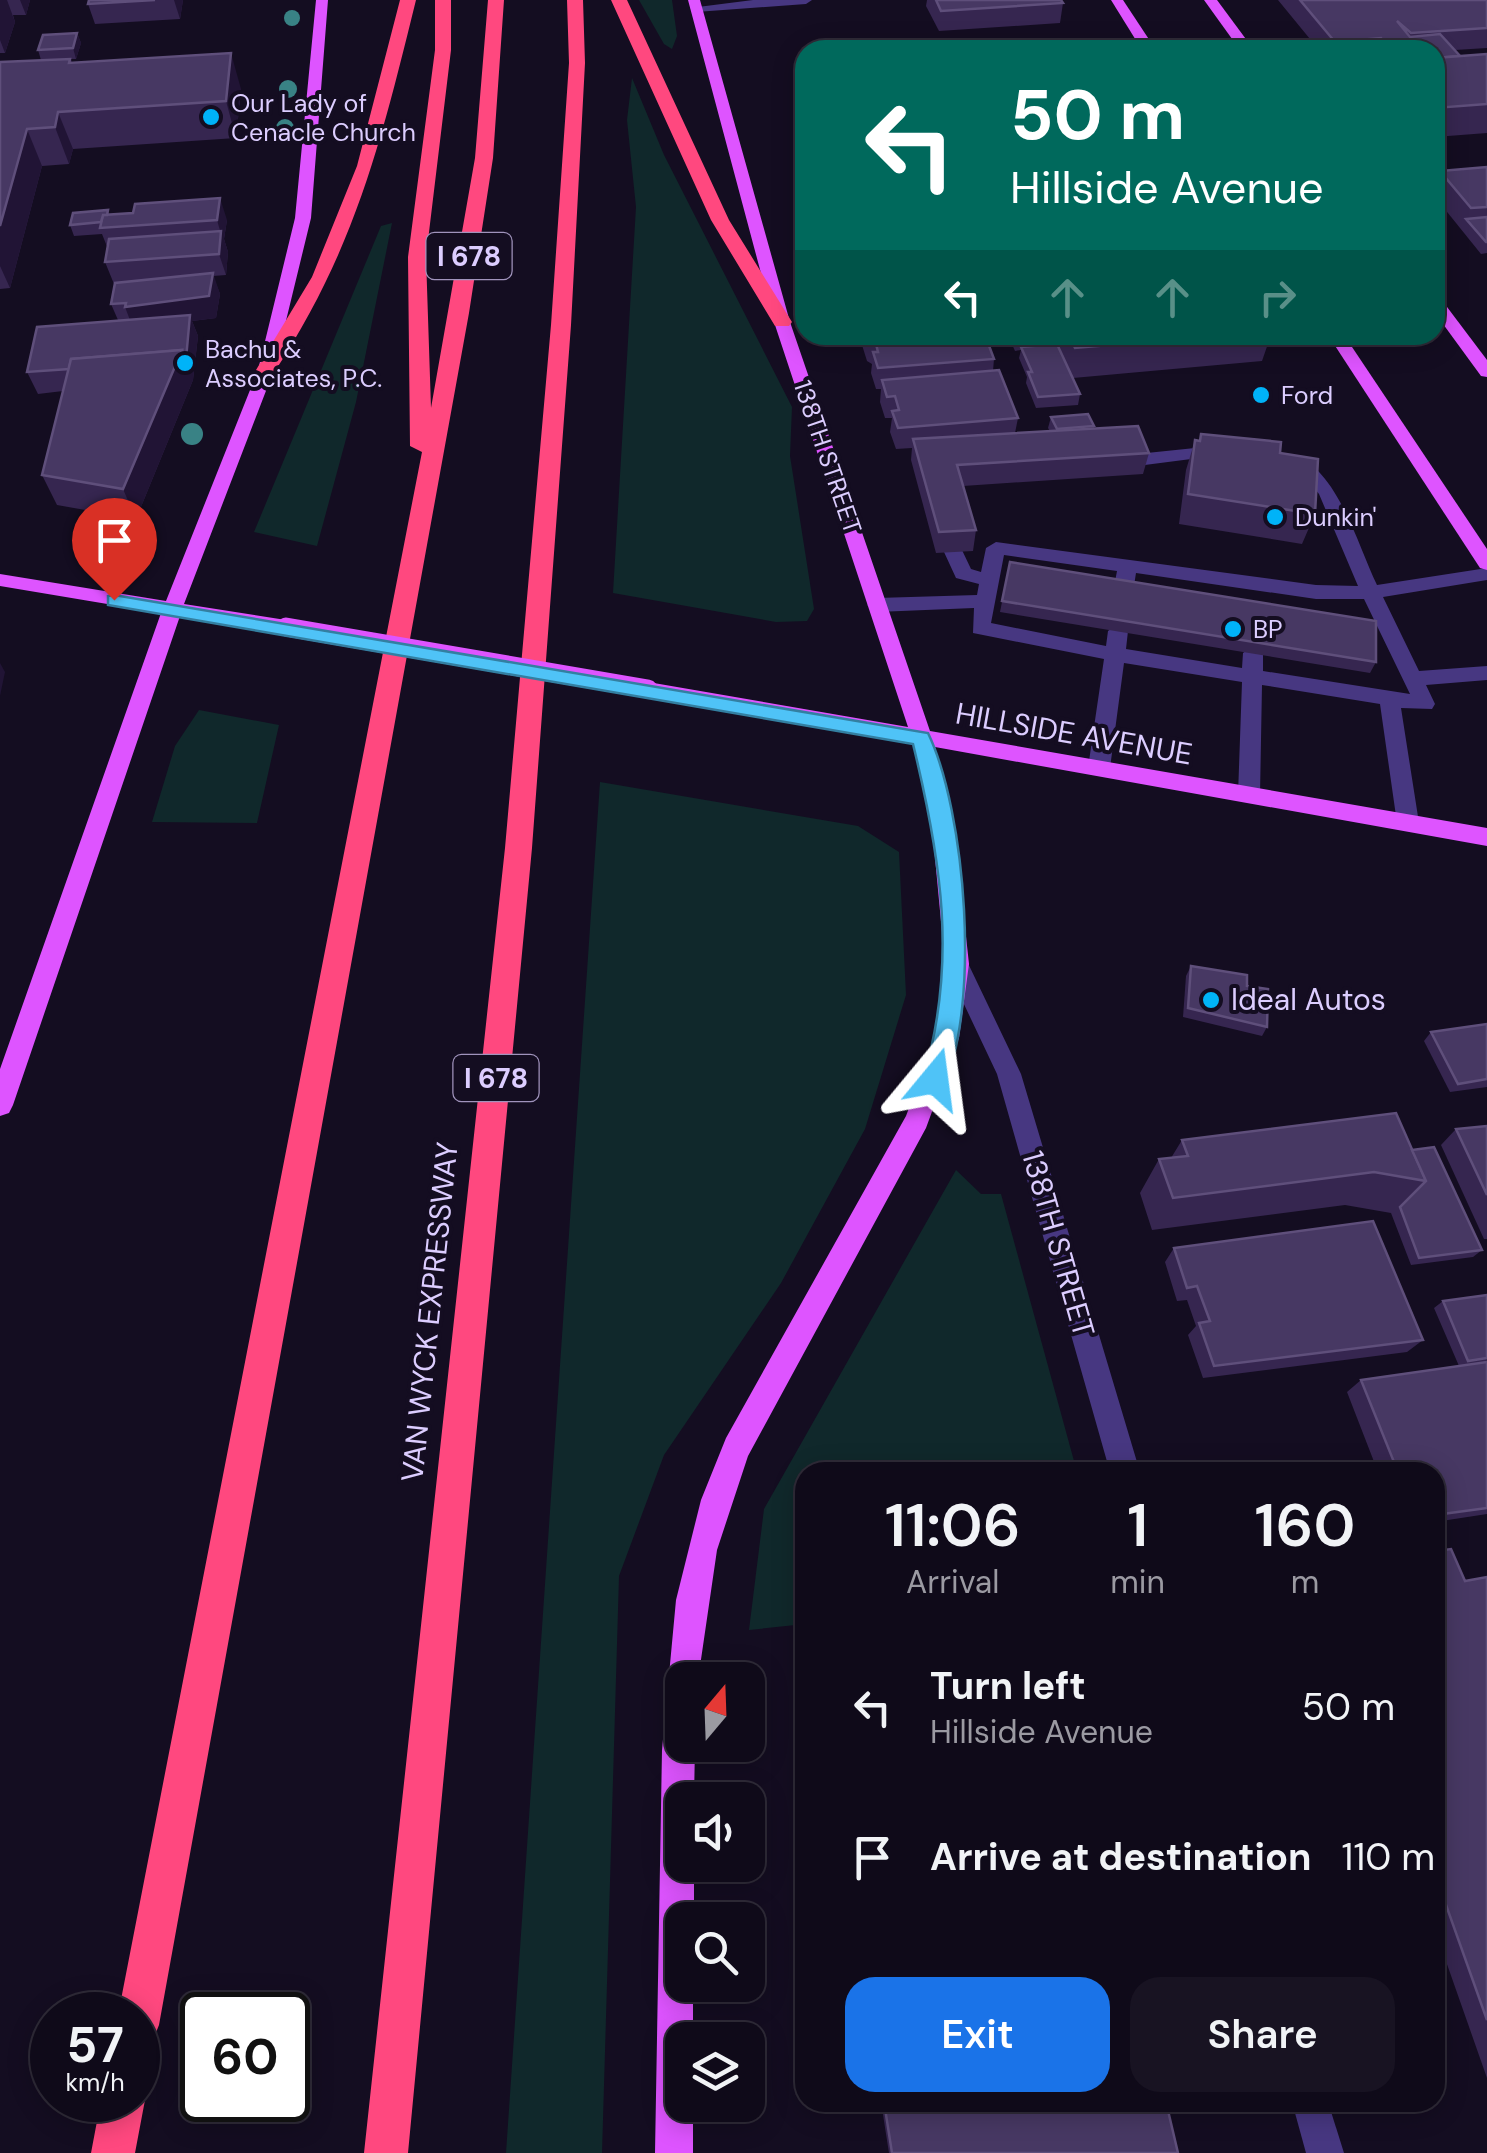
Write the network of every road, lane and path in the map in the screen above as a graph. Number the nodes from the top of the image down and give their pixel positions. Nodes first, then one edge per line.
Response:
1 (322, 0) edge
2 (408, 0) edge
3 (443, 0) edge
4 (496, 0) edge
5 (574, 0) edge
6 (619, 0) edge
7 (806, 0) edge
8 (1117, 0) edge
9 (1210, 0) edge
10 (695, 4) edge
11 (1143, 40) edge
12 (1240, 40) edge
13 (1445, 315) edge
14 (782, 322) junction
15 (1343, 345) edge
16 (266, 370) junction
17 (1487, 372) edge
18 (1242, 451) edge
19 (1280, 453) edge
20 (1136, 460) edge
21 (422, 510) junction
22 (954, 552) edge
23 (1068, 558) junction
24 (1487, 564) edge
25 (1128, 566) junction
26 (1487, 574) edge
27 (1192, 575) junction
28 (0, 580) edge
29 (1064, 583) edge
30 (987, 591) junction
31 (1123, 592) edge
32 (1370, 593) junction
33 (1190, 603) edge
34 (877, 606) junction
35 (172, 610) junction
36 (1118, 630) edge
37 (1188, 642) edge
38 (1253, 653) edge
39 (1112, 654) junction
40 (1313, 663) edge
41 (1188, 667) junction
42 (1487, 673) edge
43 (1250, 677) junction
44 (1412, 680) junction
45 (1314, 687) junction
46 (1389, 698) junction
47 (922, 738) junction
48 (1099, 768) junction
49 (1249, 795) junction
50 (1408, 822) junction
51 (1487, 836) edge
52 (957, 964) junction
53 (0, 1105) edge
54 (1122, 1462) edge
55 (144, 1992) edge
56 (1313, 2112) edge
57 (120, 2122) edge
58 (114, 2153) edge
59 (386, 2153) edge
60 (674, 2153) edge
61 (1325, 2153) edge

1 - 16 main road
2 - 16 highway
3 - 21 highway
4 - 21 highway, I 678
5 - 59 highway, VAN WYCK EXPRESSWAY / I 678
6 - 14 highway
7 - 10 street
8 - 11 main road
9 - 12 main road
10 - 14 main road, 138TH STREET
13 - 17 main road
14 - 34 main road, 138TH STREET
15 - 24 main road
16 - 35 main road
18 - 20 street
19 - 32 street
21 - 55 highway, I 678
22 - 30 street
23 - 25 street
23 - 29 street
23 - 30 street
25 - 27 street
25 - 31 street
26 - 32 street
27 - 32 street
27 - 33 street
28 - 35 main road, HILLSIDE AVENUE
30 - 34 street
30 - 39 street
32 - 44 street
34 - 47 main road, 138TH STREET
35 - 47 main road, HILLSIDE AVENUE, bridge
35 - 53 main road
36 - 39 street
37 - 41 street
38 - 43 street
39 - 41 street
39 - 48 street
40 - 45 street
41 - 43 street
42 - 44 street
43 - 45 street
43 - 49 street
44 - 46 street
45 - 46 street
46 - 50 street
47 - 48 main road, HILLSIDE AVENUE
47 - 52 main road
48 - 49 main road, HILLSIDE AVENUE
49 - 50 main road, HILLSIDE AVENUE
50 - 51 main road, HILLSIDE AVENUE
52 - 54 street, 138TH STREET
52 - 60 main road
56 - 61 street
57 - 58 highway

